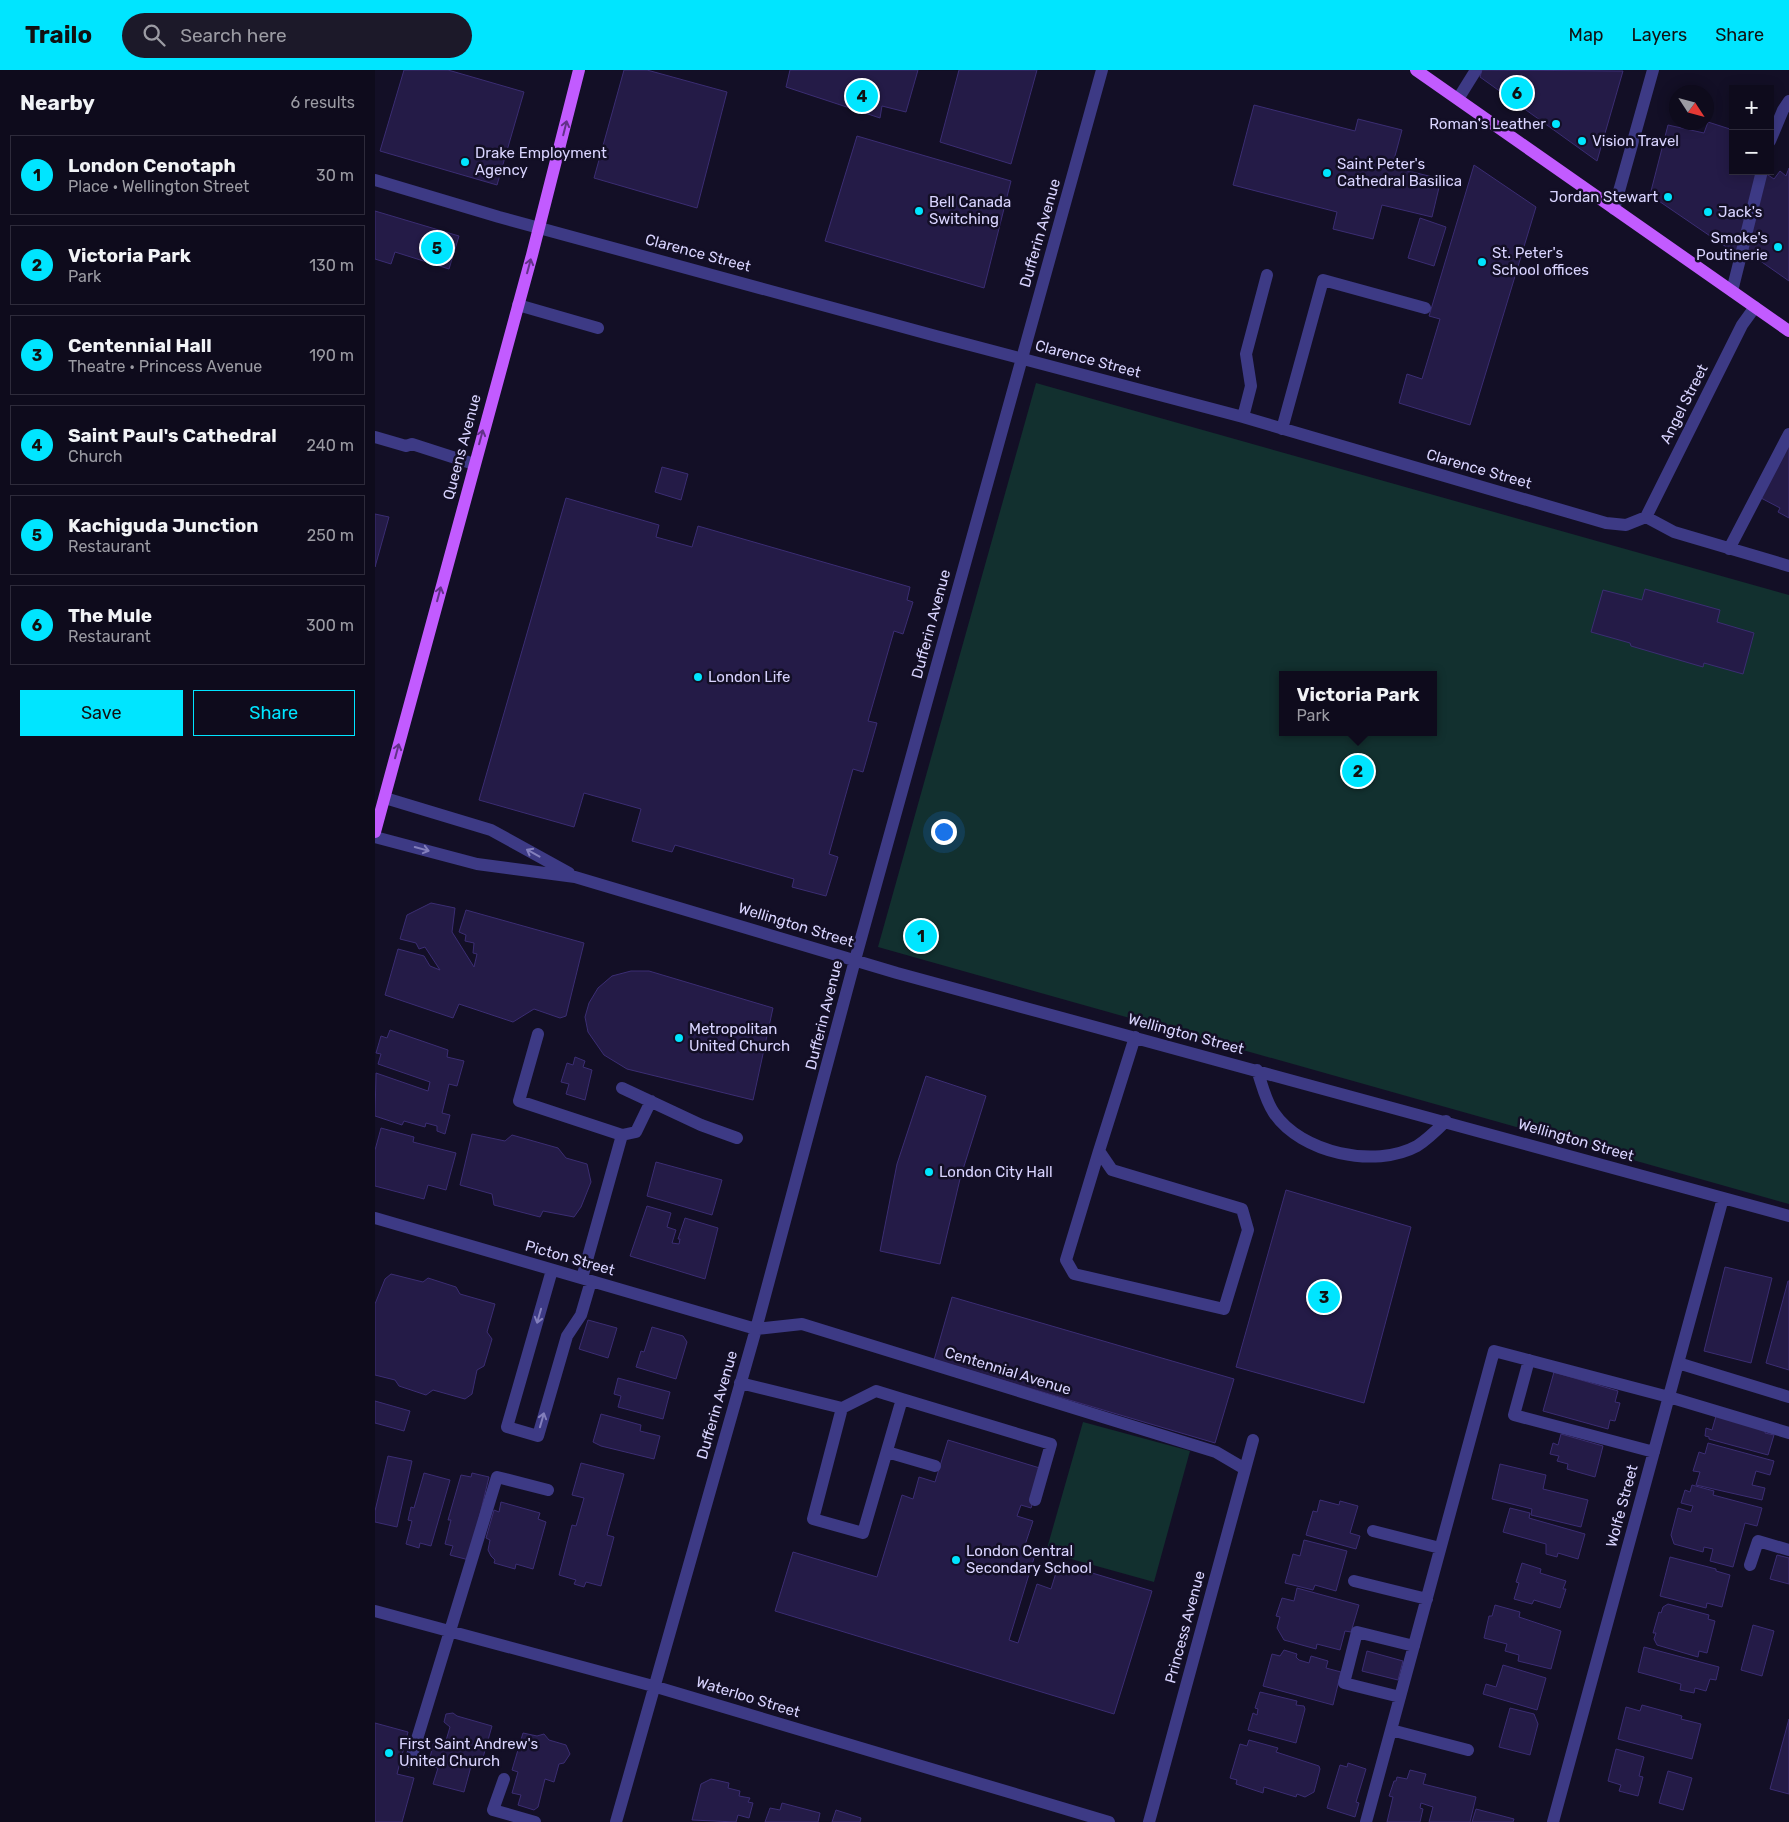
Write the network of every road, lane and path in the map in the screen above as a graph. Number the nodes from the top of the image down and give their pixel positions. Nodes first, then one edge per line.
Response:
1 (579, 70) edge
2 (1102, 70) edge
3 (1416, 70) edge
4 (1476, 70) edge
5 (1653, 70) edge
6 (1458, 99) junction
7 (1789, 101) edge
8 (1774, 131) edge
9 (1761, 175) edge
10 (375, 180) edge
11 (1613, 208) junction
12 (539, 226) junction
13 (1267, 275) dead end
14 (1732, 290) junction
15 (518, 305) junction
16 (1425, 308) dead end
17 (1755, 308) junction
18 (598, 328) dead end
19 (1789, 330) edge
20 (1021, 358) junction
21 (1243, 417) junction
22 (1282, 429) junction
23 (1789, 434) edge
24 (375, 437) edge
25 (474, 464) junction
26 (1645, 517) junction
27 (1729, 549) junction
28 (1789, 566) edge
29 (380, 797) edge
30 (375, 832) edge
31 (375, 837) edge
32 (575, 877) junction
33 (855, 960) junction
34 (538, 1034) dead end
35 (1135, 1037) junction
36 (1257, 1070) junction
37 (623, 1088) dead end
38 (651, 1101) junction
39 (1446, 1121) junction
40 (622, 1135) junction
41 (737, 1138) dead end
42 (1099, 1151) junction
43 (1723, 1198) junction
44 (1789, 1216) edge
45 (375, 1218) edge
46 (552, 1270) junction
47 (587, 1280) junction
48 (756, 1329) junction
49 (1529, 1360) junction
50 (1678, 1363) junction
51 (740, 1383) junction
52 (1789, 1396) edge
53 (1669, 1397) junction
54 (902, 1399) junction
55 (843, 1408) junction
56 (1789, 1433) edge
57 (1253, 1440) dead end
58 (887, 1452) junction
59 (1654, 1452) junction
60 (935, 1466) dead end
61 (1245, 1469) junction
62 (548, 1490) dead end
63 (1035, 1500) dead end
64 (1373, 1531) dead end
65 (1440, 1548) junction
66 (1789, 1550) edge
67 (1750, 1565) dead end
68 (1354, 1581) dead end
69 (1427, 1598) junction
70 (375, 1611) edge
71 (451, 1631) junction
72 (1414, 1646) junction
73 (653, 1686) junction
74 (1400, 1697) junction
75 (1391, 1730) junction
76 (1467, 1750) dead end
77 (410, 1762) dead end
78 (504, 1779) dead end
79 (535, 1822) edge
80 (616, 1822) edge
81 (1109, 1822) edge
82 (1149, 1822) edge
83 (1366, 1822) edge
84 (1553, 1822) edge

12 -> 1 main road, Queens Avenue
2 - 20 street, Dufferin Avenue
3 - 6 main road
4 - 6 street
5 - 11 street
6 - 11 main road
7 - 8 street
9 - 14 street
10 - 12 street, Clarence Street
11 - 14 main road
15 -> 12 main road, Queens Avenue
12 - 20 street, Clarence Street
13 - 21 street
14 - 17 main road
15 - 18 street
25 -> 15 main road, Queens Avenue
16 - 22 street
17 - 19 main road
17 - 26 street, Angel Street
20 - 21 street, Clarence Street
20 - 33 street, Dufferin Avenue
21 - 22 street, Clarence Street
22 - 26 street, Clarence Street
23 - 27 street
24 - 25 street
29 -> 25 main road, Queens Avenue
26 - 27 street
27 - 28 street
29 - 30 main road, Queens Avenue
32 -> 29 street, Wellington Street
31 -> 32 street, Wellington Street
32 - 33 street, Wellington Street
33 - 35 street, Wellington Street
33 - 48 street, Dufferin Avenue
34 - 40 street
35 - 36 street, Wellington Street
35 - 42 street
36 - 39 street, Wellington Street
36 - 39 street
37 - 38 street
38 - 40 street
38 - 41 street
39 - 43 street, Wellington Street
40 - 47 street
42 - 42 street
43 - 44 street, Wellington Street
43 - 50 street, Wolfe Street
45 - 46 street, Picton Street
46 - 47 street, Picton Street
46 -> 47 street
47 - 48 street, Picton Street
48 - 51 street, Dufferin Avenue
48 - 61 street, Centennial Avenue
49 - 53 street
49 - 59 street
49 - 65 street
50 - 52 street
50 - 53 street, Wolfe Street
51 - 55 street
51 - 73 street, Dufferin Avenue
53 - 56 street
53 - 59 street, Wolfe Street
54 - 55 street
54 - 58 street
54 - 63 street
55 - 58 street
57 - 61 street, Princess Avenue
58 - 60 street
59 - 84 street, Wolfe Street
61 - 82 street, Princess Avenue
62 - 71 street
64 - 65 street
65 - 69 street
66 - 67 street
68 - 69 street
69 - 72 street
70 - 71 street, Waterloo Street
71 - 73 street, Waterloo Street
71 - 77 street
72 - 74 street
72 - 74 street
73 - 80 street, Dufferin Avenue
73 - 81 street, Waterloo Street
74 - 75 street
75 - 76 street
75 - 83 street
78 - 79 street

